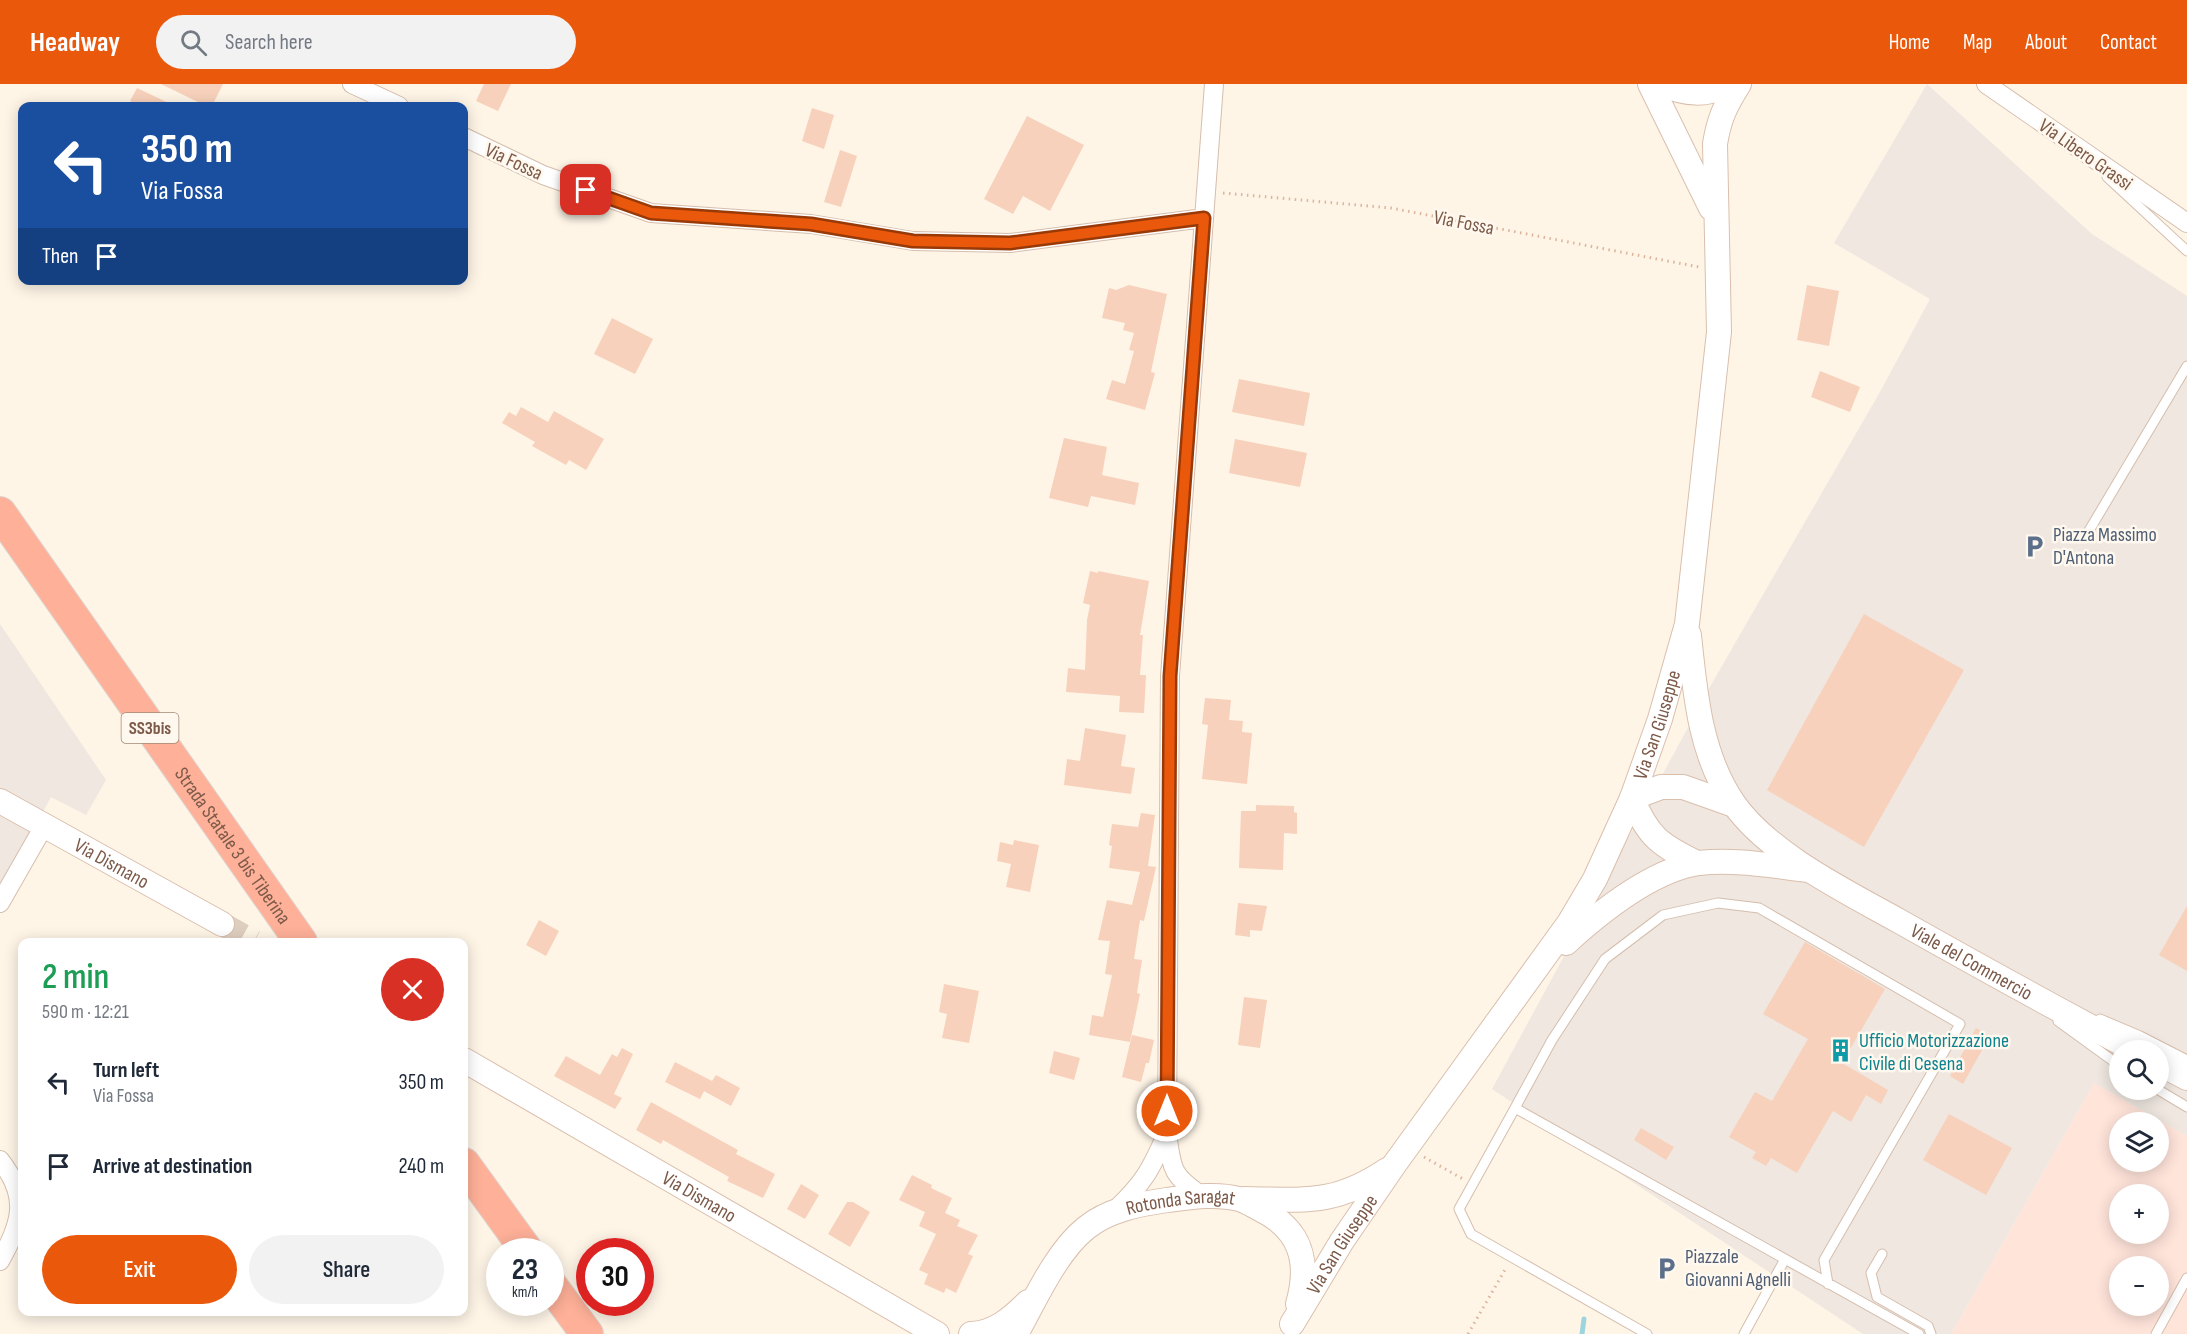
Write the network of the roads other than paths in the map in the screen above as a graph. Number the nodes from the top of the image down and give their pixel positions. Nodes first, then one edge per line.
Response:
1 (352, 84) edge
2 (1214, 84) edge
3 (1650, 84) edge
4 (1660, 84) edge
5 (1730, 84) edge
6 (1740, 84) edge
7 (1986, 84) edge
8 (390, 102) edge
9 (468, 139) edge
10 (2065, 139) junction
11 (1715, 216) junction
12 (1204, 218) junction
13 (2187, 223) edge
14 (2187, 251) edge
15 (2187, 366) edge
16 (0, 513) edge
17 (2087, 534) dead end
18 (0, 546) edge
19 (1688, 624) junction
20 (1632, 798) junction
21 (0, 801) edge
22 (1734, 805) junction
23 (44, 826) junction
24 (1697, 863) junction
25 (1809, 870) junction
26 (0, 903) edge
27 (222, 924) tunnel mouth
28 (275, 938) edge
29 (298, 938) edge
30 (1537, 969) junction
31 (2000, 979) junction
32 (2115, 1040) edge
33 (2109, 1058) edge
34 (2187, 1060) edge
35 (468, 1062) edge
36 (2169, 1069) edge
37 (2187, 1078) edge
38 (2169, 1096) edge
39 (2187, 1107) edge
40 (1515, 1108) junction
41 (1167, 1133) junction
42 (0, 1160) edge
43 (1394, 1165) junction
44 (468, 1170) edge
45 (1202, 1196) junction
46 (18, 1198) edge
47 (1240, 1199) junction
48 (468, 1205) edge
49 (1110, 1214) junction
50 (18, 1219) edge
51 (492, 1238) edge
52 (518, 1238) edge
53 (1882, 1254) dead end
54 (1785, 1259) junction
55 (0, 1261) edge
56 (2187, 1278) edge
57 (1828, 1284) junction
58 (1041, 1290) junction
59 (564, 1303) edge
60 (548, 1316) edge
61 (1289, 1329) edge
62 (942, 1333) edge
63 (561, 1334) edge
64 (587, 1334) edge
65 (971, 1334) edge
66 (1016, 1334) edge
67 (1647, 1334) edge
68 (1744, 1334) edge
69 (1919, 1334) edge
70 (1931, 1334) edge
71 (2156, 1334) edge

1 - 8 street
2 - 12 street
3 - 11 main road, Via San Giuseppe
4 - 5 main road
6 - 11 main road, Via San Giuseppe
7 - 10 street, Via Libero Grassi
9 - 12 street, Via Fossa
10 - 13 street, Via Libero Grassi
10 - 14 lane
11 - 19 main road, Via San Giuseppe
12 - 41 street
15 - 17 lane
16 - 29 highway, Strada Statale 3 bis Tiberina / SS3bis
18 - 28 highway, Strada Statale 3 bis Tiberina / SS3bis
19 - 20 main road, Via San Giuseppe
19 - 22 main road, Viale del Commercio
20 - 22 main road, Viale del Commercio
20 - 24 main road, Viale del Commercio
20 - 30 main road, Via San Giuseppe
21 - 23 main road, Via Dismano
22 - 25 main road, Viale del Commercio
23 - 26 street
23 - 27 main road, Via Dismano
24 - 25 main road, Viale del Commercio
24 - 30 main road, Viale del Commercio
25 - 31 main road, Viale del Commercio
30 - 43 main road, Via San Giuseppe
31 - 32 main road, Viale del Commercio
31 - 33 lane
31 - 34 lane
35 - 62 main road, Via Dismano
36 - 37 main road
38 - 39 lane
40 - 54 lane
40 - 57 lane
40 - 67 lane
41 - 45 street
41 - 49 street
42 - 46 street
43 - 47 main road, Via San Giuseppe
43 - 61 main road, Via San Giuseppe
44 - 52 highway
45 - 47 main road, Rotonda Saragat
45 - 49 main road, Rotonda Saragat
47 - 61 main road, Rotonda Saragat
48 - 51 highway
49 - 58 main road, Rotonda Saragat
50 - 55 street
53 - 70 lane
54 - 57 lane
54 - 68 lane
56 - 71 lane
57 - 69 lane
58 - 65 main road
58 - 66 main road, Rotonda Saragat
59 - 64 highway
60 - 63 highway

